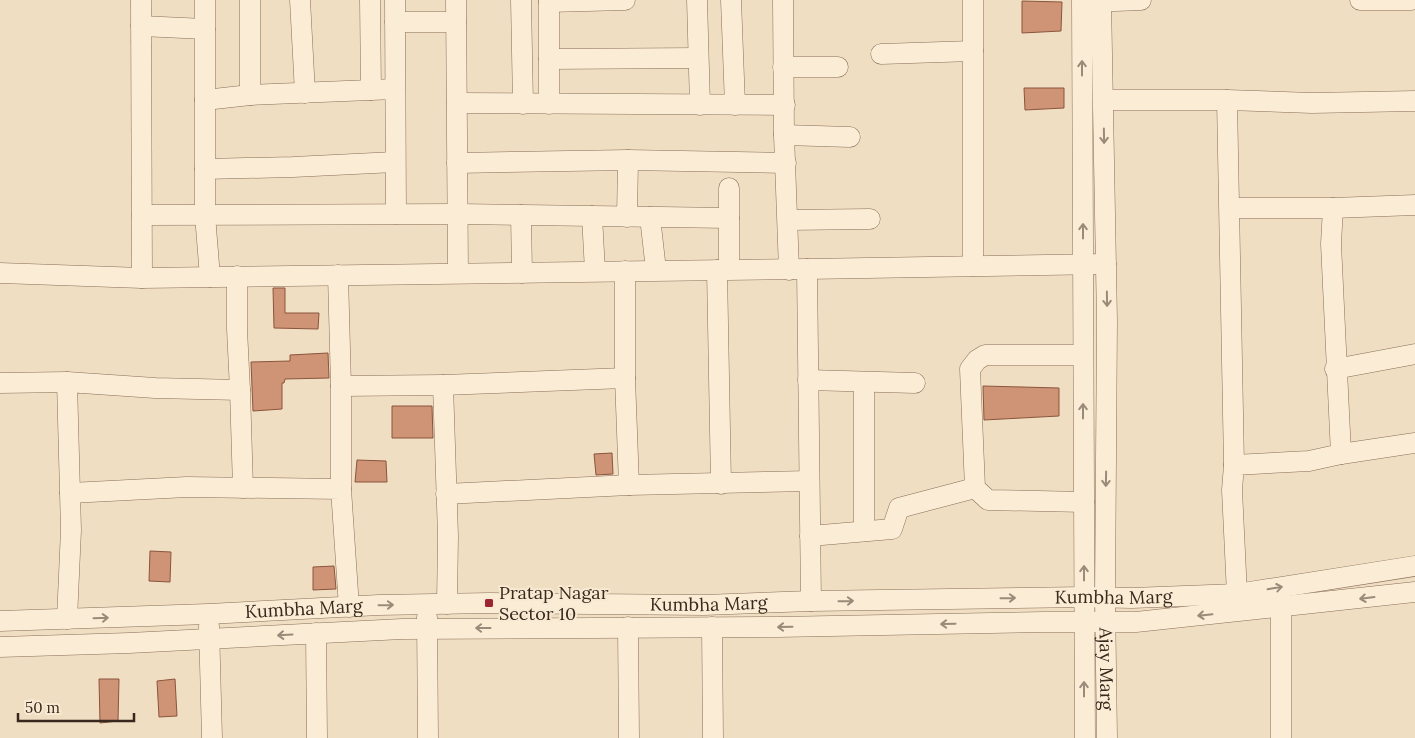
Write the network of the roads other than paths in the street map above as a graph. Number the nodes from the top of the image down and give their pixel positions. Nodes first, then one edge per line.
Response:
1 (141, 0) edge
2 (204, 0) edge
3 (250, 0) edge
4 (300, 0) edge
5 (370, 0) edge
6 (395, 0) edge
7 (456, 0) edge
8 (521, 0) edge
9 (625, 0) edge
10 (697, 0) edge
11 (731, 0) edge
12 (783, 0) edge
13 (973, 0) edge
14 (1141, 0) edge
15 (1360, 0) edge
16 (1410, 0) edge
17 (549, 1) edge
18 (1092, 1) edge
19 (395, 22) junction
20 (456, 22) junction
21 (141, 26) junction
22 (205, 29) junction
23 (973, 51) junction
24 (881, 54) dead end
25 (698, 58) junction
26 (549, 59) junction
27 (783, 67) junction
28 (838, 67) dead end
29 (395, 89) junction
30 (371, 90) junction
31 (305, 93) junction
32 (250, 96) junction
33 (205, 100) junction
34 (1103, 100) junction
35 (1227, 100) junction
36 (1415, 101) edge
37 (457, 103) junction
38 (523, 104) junction
39 (549, 104) junction
40 (700, 105) junction
41 (735, 105) junction
42 (785, 105) junction
43 (784, 135) junction
44 (850, 137) dead end
45 (628, 160) junction
46 (395, 162) junction
47 (457, 163) junction
48 (786, 163) junction
49 (205, 169) junction
50 (729, 188) dead end
51 (1415, 205) edge
52 (1230, 208) junction
53 (1333, 208) junction
54 (396, 214) junction
55 (458, 214) junction
56 (142, 215) junction
57 (205, 215) junction
58 (521, 215) junction
59 (592, 216) junction
60 (627, 217) junction
61 (650, 217) junction
62 (729, 218) junction
63 (870, 219) dead end
64 (788, 220) junction
65 (1083, 264) junction
66 (1106, 264) junction
67 (973, 266) junction
68 (723, 269) junction
69 (656, 270) junction
70 (798, 270) junction
71 (595, 271) junction
72 (625, 271) junction
73 (0, 273) edge
74 (458, 273) junction
75 (522, 273) junction
76 (338, 275) junction
77 (237, 276) junction
78 (210, 277) junction
79 (142, 278) junction
80 (1415, 354) edge
81 (1083, 355) junction
82 (1336, 369) junction
83 (625, 378) junction
84 (808, 380) junction
85 (67, 382) junction
86 (864, 382) junction
87 (0, 383) edge
88 (916, 384) dead end
89 (443, 385) junction
90 (342, 386) junction
91 (240, 390) junction
92 (1415, 443) edge
93 (1341, 454) junction
94 (1234, 465) junction
95 (809, 482) junction
96 (721, 484) junction
97 (629, 486) junction
98 (244, 488) junction
99 (975, 488) junction
100 (342, 489) junction
101 (70, 493) junction
102 (446, 494) junction
103 (1084, 502) junction
104 (864, 531) junction
105 (810, 536) junction
106 (1415, 566) edge
107 (1415, 592) edge
108 (1237, 594) junction
109 (1084, 597) junction
110 (1105, 598) junction
111 (811, 601) junction
112 (446, 604) junction
113 (426, 605) junction
114 (349, 607) junction
115 (1281, 608) junction
116 (208, 614) junction
117 (67, 619) junction
118 (0, 621) edge
119 (1084, 622) junction
120 (1105, 623) junction
121 (628, 627) junction
122 (712, 628) junction
123 (427, 629) junction
124 (316, 634) junction
125 (211, 639) junction
126 (0, 647) edge
127 (212, 738) edge
128 (317, 738) edge
129 (428, 738) edge
130 (629, 738) edge
131 (713, 738) edge
132 (1085, 738) edge
133 (1107, 738) edge
134 (1282, 738) edge

1 - 21 street
2 - 22 street
3 - 32 street
4 - 31 street
5 - 30 street
6 - 19 street
7 - 20 street
8 - 38 street
9 - 17 street
10 - 25 street
11 - 41 street
12 - 27 street
13 - 23 street
14 - 18 street
15 - 16 street
17 - 26 street
18 - 34 street, Ajay Marg
65 -> 18 street, Ajay Marg
19 - 20 street
19 - 29 street
20 - 37 street
21 - 22 street
21 - 56 street
22 - 33 street
23 - 24 street
23 - 67 street
25 - 26 street
25 - 40 street
26 - 39 street
27 - 28 street
27 - 42 street
29 - 30 street
29 - 46 street
30 - 31 street
31 - 32 street
32 - 33 street
33 - 49 street
34 - 35 street
34 -> 66 street, Ajay Marg
35 - 36 street
35 - 52 street
37 - 38 street
37 - 47 street
38 - 39 street
39 - 40 street
40 - 41 street
41 - 42 street
42 - 43 street
43 - 44 street
43 - 48 street
45 - 47 street
45 - 48 street
45 - 60 street
46 - 49 street
46 - 54 street
47 - 55 street
48 - 64 street
49 - 57 street
50 - 62 street
51 - 53 street
52 - 53 street
52 - 94 street
53 - 82 street
54 - 55 street
54 - 57 street
55 - 58 street
55 - 74 street
56 - 57 street
56 - 79 street
57 - 78 street
58 - 59 street
58 - 75 street
59 - 60 street
59 - 71 street
60 - 61 street
61 - 62 street
61 - 69 street
62 - 68 street
63 - 64 street
64 - 70 street
65 - 66 street
65 - 67 street
65 - 81 street, Ajay Marg
66 -> 110 street, Ajay Marg
67 - 70 street
68 - 69 street
68 - 70 street
68 - 96 street
69 - 72 street
70 - 84 street
71 - 72 street
71 - 75 street
72 - 83 street
73 - 79 street
74 - 75 street
74 - 76 street
76 - 77 street
76 - 90 street
77 - 78 street
77 - 91 street
78 - 79 street
80 - 82 street
81 - 99 street
103 -> 81 street, Ajay Marg
82 - 93 street
83 - 89 street
83 - 97 street
84 - 86 street
84 - 95 street
85 - 87 street
85 - 91 street
85 - 101 street
86 - 88 street
86 - 104 street
89 - 90 street
89 - 102 street
90 - 100 street
91 - 98 street
92 - 93 street
93 - 94 street
94 - 108 street
95 - 96 street
95 - 105 street
96 - 97 street
97 - 102 street
98 - 100 street
98 - 101 street
99 - 103 street
99 - 104 street
100 - 114 street
101 - 117 street
102 - 112 street
109 -> 103 street, Ajay Marg
104 - 105 street
105 - 111 street
108 -> 106 street, Kumbha Marg
107 -> 115 street, Kumbha Marg
108 - 110 street, Kumbha Marg
109 - 110 street, Kumbha Marg
111 -> 109 street, Kumbha Marg
109 - 119 street, Ajay Marg
110 - 120 street, Ajay Marg
111 - 112 street, Kumbha Marg
112 - 113 street, Kumbha Marg
114 -> 113 street, Kumbha Marg
113 - 123 street
114 - 116 street, Kumbha Marg
115 -> 120 street, Kumbha Marg
115 - 134 street
117 -> 116 street, Kumbha Marg
116 - 125 street
117 - 118 street, Kumbha Marg
119 - 120 street, Kumbha Marg
119 -> 122 street, Kumbha Marg
132 -> 119 street, Ajay Marg
120 - 133 street, Ajay Marg
121 - 122 street, Kumbha Marg
121 -> 123 street, Kumbha Marg
121 - 130 street
122 - 131 street
123 - 124 street, Kumbha Marg
123 - 129 street
124 -> 125 street, Kumbha Marg
124 - 128 street
125 - 126 street, Kumbha Marg
125 - 127 street

